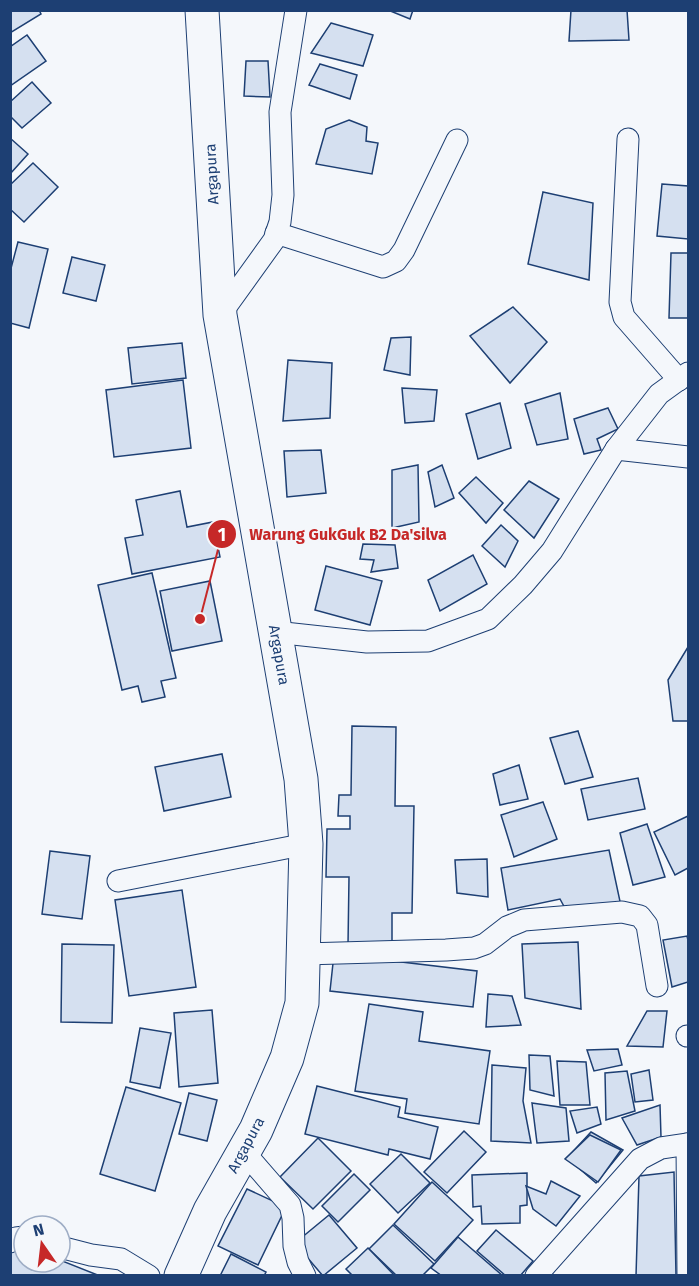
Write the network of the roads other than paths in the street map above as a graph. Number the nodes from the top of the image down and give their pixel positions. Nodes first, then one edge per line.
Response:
1 (202, 10) edge
2 (296, 10) edge
3 (457, 140) dead end
4 (628, 140) dead end
5 (276, 233) junction
6 (220, 315) junction
7 (684, 376) edge
8 (616, 449) junction
9 (688, 457) edge
10 (275, 632) junction
11 (306, 844) junction
12 (118, 881) dead end
13 (304, 954) junction
14 (657, 986) dead end
15 (688, 1144) edge
16 (244, 1152) junction
17 (72, 1250) edge
18 (149, 1275) edge
19 (181, 1275) edge
20 (305, 1275) edge
21 (536, 1275) edge
22 (688, 1275) edge

1 - 6 highway, Argapura
2 - 5 street
3 - 5 street
4 - 7 street
5 - 6 street
6 - 10 highway, Argapura
7 - 8 street
8 - 9 street
8 - 10 street
10 - 11 highway, Argapura
11 - 12 street
11 - 13 highway, Argapura
13 - 14 street
13 - 16 highway, Argapura
15 - 21 street
15 - 22 street
16 - 19 highway, Argapura
16 - 20 street
17 - 18 street

